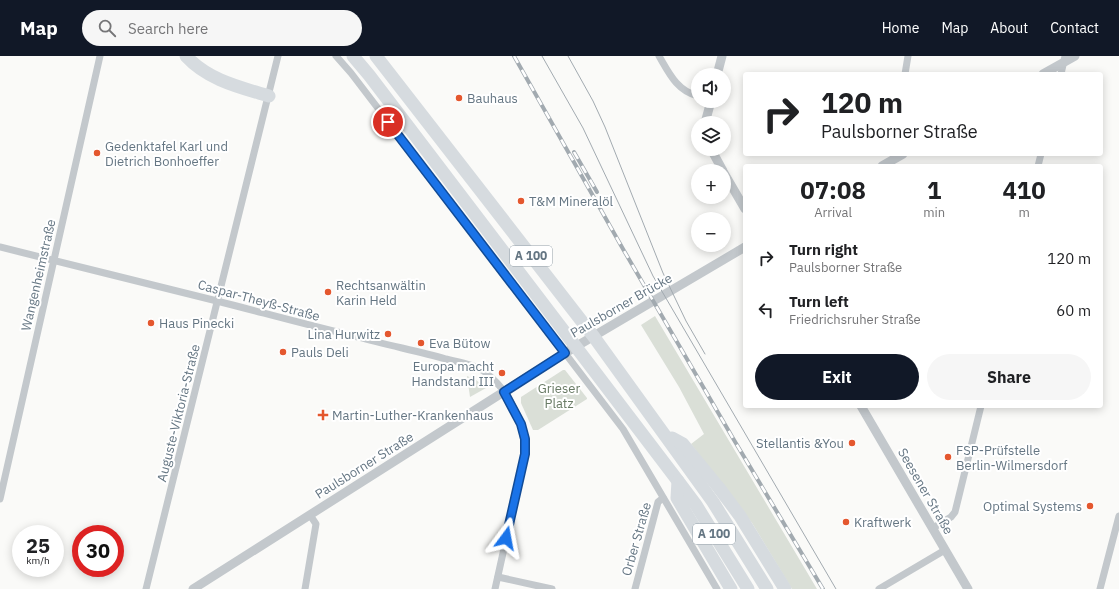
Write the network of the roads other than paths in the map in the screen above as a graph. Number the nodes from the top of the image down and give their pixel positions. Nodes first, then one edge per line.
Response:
1 (100, 56) edge
2 (186, 56) edge
3 (278, 56) edge
4 (336, 56) edge
5 (353, 56) edge
6 (376, 56) edge
7 (659, 56) edge
8 (722, 56) edge
9 (908, 56) edge
10 (1075, 56) edge
11 (1064, 59) edge
12 (719, 68) edge
13 (905, 72) edge
14 (1046, 72) edge
15 (1061, 72) edge
16 (691, 94) edge
17 (269, 96) junction
18 (898, 156) edge
19 (885, 164) edge
20 (731, 184) edge
21 (743, 205) edge
22 (0, 246) edge
23 (743, 248) edge
24 (54, 260) junction
25 (218, 301) junction
26 (567, 351) junction
27 (504, 392) junction
28 (862, 408) edge
29 (981, 408) edge
30 (666, 435) junction
31 (678, 481) junction
32 (663, 498) junction
33 (0, 499) edge
34 (310, 515) junction
35 (1119, 516) edge
36 (933, 528) junction
37 (1116, 542) edge
38 (945, 550) junction
39 (498, 577) junction
40 (146, 589) edge
41 (193, 589) edge
42 (305, 589) edge
43 (495, 589) edge
44 (552, 589) edge
45 (635, 589) edge
46 (717, 589) edge
47 (731, 589) edge
48 (748, 589) edge
49 (767, 589) edge
50 (785, 589) edge
51 (879, 589) edge
52 (968, 589) edge
53 (1100, 589) edge

1 - 24 street, Wangenheimstraße
2 - 17 highway
3 - 17 street, Auguste-Viktoria-Straße
4 - 26 street
5 - 31 highway, A 100
6 - 30 highway, A 100
7 - 16 street
8 - 12 street
9 - 13 street
10 - 11 street
11 - 14 street
11 - 15 street
17 - 25 street, Auguste-Viktoria-Straße
18 - 19 street
20 - 21 street
22 - 24 street, Caspar-Theyß-Straße
23 - 26 street, Paulsborner Brücke
24 - 25 street, Caspar-Theyß-Straße
24 - 33 street, Wangenheimstraße
25 - 27 street, Caspar-Theyß-Straße
25 - 40 street, Auguste-Viktoria-Straße
26 - 27 street, Paulsborner Straße
26 - 32 street
27 - 34 street, Paulsborner Straße
27 - 39 street, Caspar-Theyß-Straße
28 - 36 street, Seesener Straße
29 - 36 street
30 - 49 highway, A 100
30 - 50 highway
31 - 47 highway
31 - 48 highway, A 100
32 - 45 street, Orber Straße
32 - 46 street
34 - 41 street, Paulsborner Straße
34 - 42 street
35 - 37 street
36 - 38 street, Seesener Straße
37 - 53 street
38 - 51 street
38 - 52 street, Seesener Straße
39 - 43 street, Caspar-Theyß-Straße
39 - 44 street

